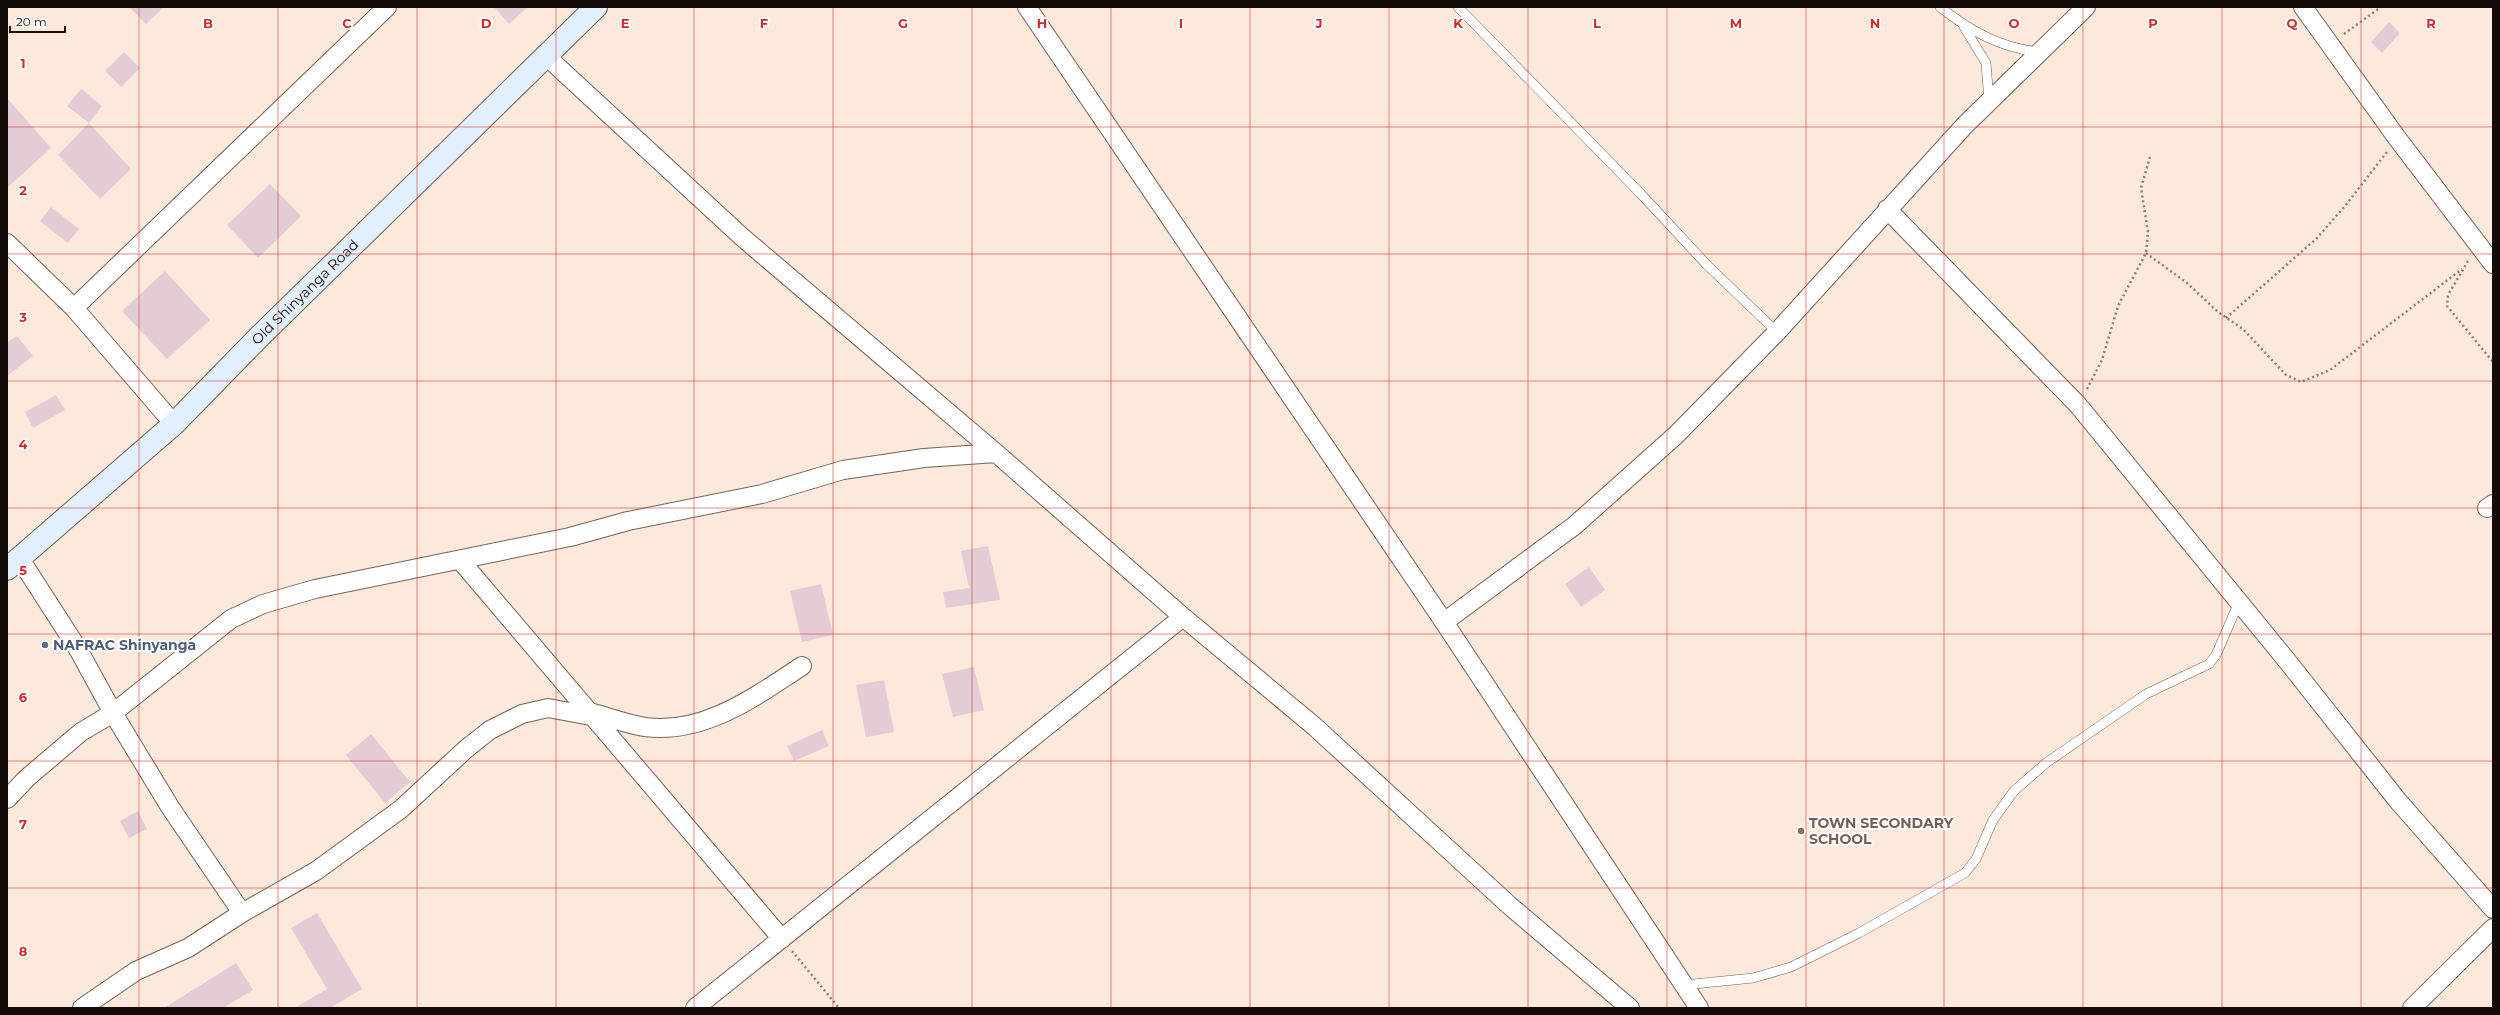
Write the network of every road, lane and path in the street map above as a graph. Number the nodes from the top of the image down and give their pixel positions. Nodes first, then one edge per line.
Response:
1 (387, 7) edge
2 (596, 7) edge
3 (1026, 7) edge
4 (1458, 7) edge
5 (1940, 7) edge
6 (2086, 7) edge
7 (2303, 7) edge
8 (2381, 7) edge
9 (1964, 27) junction
10 (2329, 44) junction
11 (2041, 53) junction
12 (546, 56) junction
13 (1989, 101) junction
14 (2397, 138) junction
15 (2150, 157) dead end
16 (1887, 209) junction
17 (7, 243) edge
18 (2478, 246) junction
19 (2146, 253) junction
20 (2493, 264) edge
21 (2462, 269) junction
22 (74, 308) junction
23 (2226, 318) junction
24 (1777, 332) junction
25 (2493, 362) edge
26 (2078, 405) junction
27 (174, 424) junction
28 (996, 453) junction
29 (460, 560) junction
30 (13, 564) edge
31 (2239, 602) junction
32 (1183, 617) junction
33 (1444, 622) junction
34 (802, 666) dead end
35 (113, 713) junction
36 (588, 713) junction
37 (7, 799) edge
38 (2493, 909) edge
39 (242, 913) junction
40 (2493, 928) edge
41 (782, 939) junction
42 (1684, 985) junction
43 (82, 1008) edge
44 (695, 1008) edge
45 (839, 1008) edge
46 (1630, 1008) edge
47 (1700, 1008) edge
48 (2412, 1008) edge

1 - 22 street
2 - 12 main road, Old Shinyanga Road
3 - 33 street
4 - 24 lane
5 - 9 lane
6 - 11 street
7 - 10 street
8 - 10 path
9 - 11 lane
9 - 13 lane
10 - 14 street
11 - 13 street
12 - 27 main road, Old Shinyanga Road
12 - 28 street
13 - 16 street
14 - 18 street
14 - 23 path
15 - 19 path
16 - 24 street
16 - 26 street
17 - 22 street
18 - 20 street
18 - 21 path
19 - 23 path
19 - 26 path
21 - 23 path
21 - 25 path
22 - 27 street
24 - 33 street
26 - 31 street
27 - 30 main road, Old Shinyanga Road
28 - 29 street
28 - 32 street
29 - 35 street
29 - 36 street
30 - 35 street
31 - 38 street
31 - 42 lane
32 - 41 street
32 - 46 street
33 - 42 street
34 - 36 street
35 - 37 street
35 - 39 street
36 - 39 street
36 - 41 street
39 - 43 street
40 - 48 street
41 - 44 street
41 - 45 path
42 - 47 street

